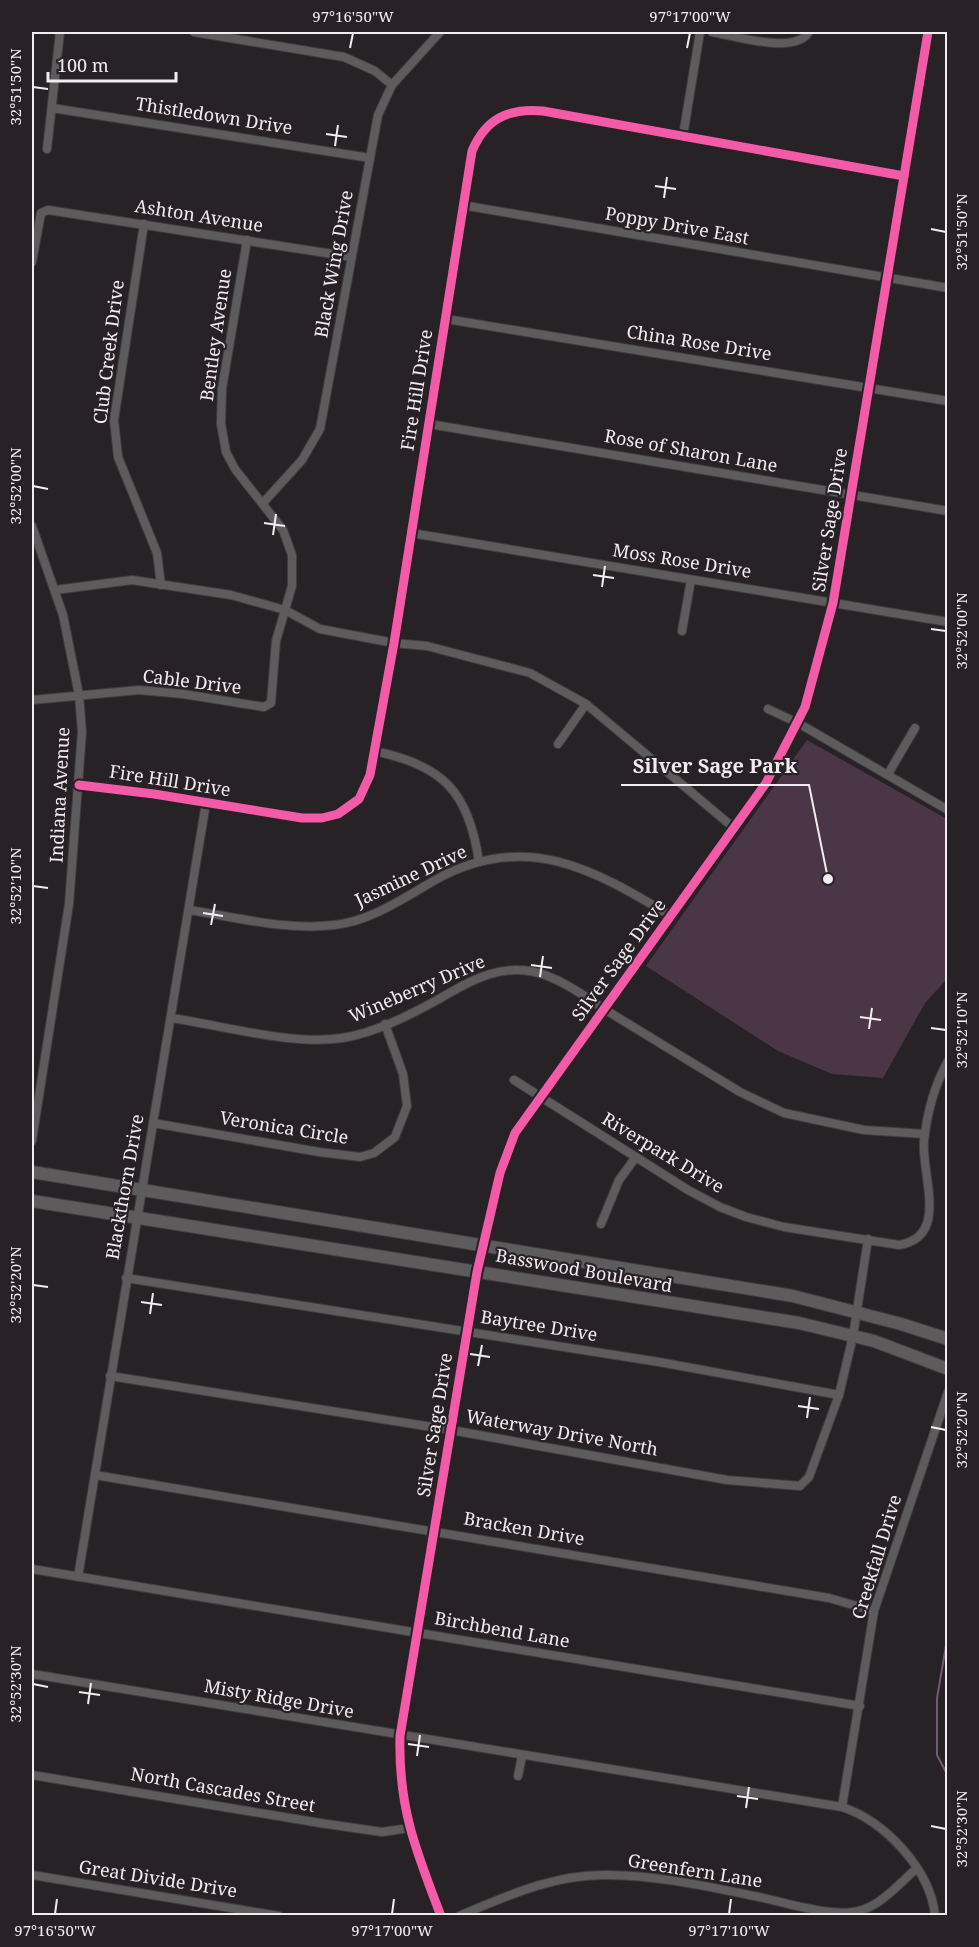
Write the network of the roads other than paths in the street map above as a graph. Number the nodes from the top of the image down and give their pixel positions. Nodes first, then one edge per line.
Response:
1 (60, 32) edge
2 (194, 32) edge
3 (440, 32) edge
4 (700, 32) edge
5 (712, 32) edge
6 (809, 32) edge
7 (928, 32) edge
8 (392, 85) junction
9 (52, 108) junction
10 (683, 136) junction
11 (47, 149) dead end
12 (370, 158) junction
13 (904, 176) junction
14 (462, 205) junction
15 (144, 224) junction
16 (247, 240) junction
17 (352, 257) junction
18 (32, 262) edge
19 (887, 279) junction
20 (948, 288) edge
21 (446, 319) junction
22 (869, 388) junction
23 (948, 401) edge
24 (429, 424) junction
25 (851, 495) junction
26 (263, 502) junction
27 (948, 511) edge
28 (32, 526) edge
29 (411, 533) junction
30 (691, 580) junction
31 (161, 585) junction
32 (55, 590) junction
33 (833, 603) junction
34 (285, 610) junction
35 (948, 622) edge
36 (280, 627) joint
37 (682, 631) dead end
38 (394, 643) junction
39 (79, 695) junction
40 (32, 700) edge
41 (586, 704) junction
42 (768, 709) dead end
43 (798, 723) junction
44 (915, 728) dead end
45 (558, 744) dead end
46 (374, 751) junction
47 (888, 774) junction
48 (79, 785) junction
49 (206, 803) junction
50 (948, 810) edge
51 (734, 828) junction
52 (479, 862) junction
53 (189, 910) junction
54 (671, 916) junction
55 (604, 1009) junction
56 (171, 1018) junction
57 (385, 1024) junction
58 (948, 1061) edge
59 (514, 1080) dead end
60 (540, 1096) junction
61 (153, 1123) junction
62 (925, 1134) junction
63 (32, 1141) edge
64 (636, 1157) junction
65 (32, 1172) edge
66 (142, 1191) junction
67 (32, 1201) edge
68 (138, 1218) junction
69 (601, 1224) dead end
70 (868, 1239) junction
71 (482, 1246) junction
72 (477, 1272) junction
73 (126, 1278) junction
74 (856, 1311) junction
75 (467, 1332) junction
76 (853, 1336) junction
77 (948, 1340) edge
78 (948, 1369) edge
79 (110, 1376) junction
80 (948, 1392) edge
81 (839, 1395) junction
82 (451, 1430) junction
83 (95, 1475) junction
84 (434, 1530) junction
85 (32, 1569) edge
86 (78, 1577) junction
87 (874, 1611) junction
88 (417, 1632) junction
89 (32, 1674) edge
90 (860, 1706) junction
91 (400, 1736) junction
92 (522, 1756) junction
93 (32, 1775) edge
94 (518, 1776) dead end
95 (842, 1807) junction
96 (410, 1828) junction
97 (916, 1869) junction
98 (32, 1875) edge
99 (260, 1914) edge
100 (279, 1916) edge
101 (441, 1916) edge
102 (459, 1916) edge
103 (934, 1916) edge

1 - 9 street
2 - 8 street
3 - 8 street, Black Wing Drive
4 - 10 street
5 - 6 street
7 - 13 street, Silver Sage Drive
8 - 12 street, Black Wing Drive
9 - 11 street
9 - 12 street, Thistledown Drive
10 - 13 street, Fire Hill Drive
10 - 14 street, Fire Hill Drive
12 - 17 street, Black Wing Drive
13 - 19 street, Silver Sage Drive
14 - 19 street, Poppy Drive East
14 - 21 street, Fire Hill Drive
15 - 16 street, Ashton Avenue
15 - 18 street, Ashton Avenue
15 - 31 street, Club Creek Drive
16 - 17 street, Ashton Avenue
16 - 26 street, Bentley Avenue
17 - 26 street, Black Wing Drive
19 - 20 street, Poppy Drive East
19 - 22 street, Silver Sage Drive
21 - 22 street, China Rose Drive
21 - 24 street, Fire Hill Drive
22 - 23 street, China Rose Drive
22 - 25 street, Silver Sage Drive
24 - 25 street, Rose of Sharon Lane
24 - 29 street, Fire Hill Drive
25 - 27 street, Rose of Sharon Lane
25 - 33 street, Silver Sage Drive
26 - 34 street, Bentley Avenue
28 - 32 street, Indiana Avenue
29 - 30 street, Moss Rose Drive
29 - 38 street, Fire Hill Drive
30 - 33 street, Moss Rose Drive
30 - 37 street
31 - 32 street
31 - 34 street
32 - 39 street, Indiana Avenue
33 - 35 street, Moss Rose Drive
33 - 43 street, Silver Sage Drive
34 - 36 street, Bentley Avenue
34 - 38 street
36 - 39 street, Cable Drive
38 - 41 street
38 - 46 street, Fire Hill Drive
39 - 40 street, Cable Drive
39 - 48 street, Indiana Avenue
41 - 45 street
41 - 51 street
42 - 43 street
43 - 47 street
43 - 51 street, Silver Sage Drive
44 - 47 street
46 - 49 street, Fire Hill Drive
46 - 52 street
47 - 50 street
48 - 49 street, Fire Hill Drive
48 - 63 street, Indiana Avenue
49 - 53 street, Blackthorn Drive
51 - 54 street, Silver Sage Drive
52 - 53 street, Jasmine Drive
52 - 54 street, Jasmine Drive
53 - 56 street, Blackthorn Drive
54 - 55 street, Silver Sage Drive
55 - 57 street, Wineberry Drive
55 - 60 street, Silver Sage Drive
55 - 62 street, Wineberry Drive
56 - 57 street, Wineberry Drive
56 - 61 street, Blackthorn Drive
57 - 61 street, Veronica Circle
58 - 62 street
59 - 60 street, Riverpark Drive
60 - 64 street, Riverpark Drive
60 - 71 street, Silver Sage Drive
61 - 66 street, Blackthorn Drive
62 - 70 street, Riverpark Drive
64 - 69 street
64 - 70 street, Riverpark Drive
65 - 66 main road, Basswood Boulevard
66 - 68 street, Blackthorn Drive
66 - 71 main road, Basswood Boulevard
67 - 68 main road, Basswood Boulevard
68 - 72 main road, Basswood Boulevard
68 - 73 street, Blackthorn Drive
70 - 74 street
71 - 72 street, Silver Sage Drive
71 - 74 main road, Basswood Boulevard
72 - 75 street, Silver Sage Drive
72 - 76 main road, Basswood Boulevard
73 - 75 street, Baytree Drive
73 - 79 street, Blackthorn Drive
74 - 76 street
74 - 77 main road, Basswood Boulevard
75 - 81 street, Baytree Drive
75 - 82 street, Silver Sage Drive
76 - 78 main road, Basswood Boulevard
76 - 81 street
79 - 82 street, Waterway Drive North
79 - 83 street, Blackthorn Drive
80 - 87 street, Creekfall Drive
81 - 82 street, Waterway Drive North
82 - 84 street, Silver Sage Drive
83 - 84 street, Bracken Drive
83 - 86 street, Blackthorn Drive
84 - 87 street, Bracken Drive
84 - 88 street, Silver Sage Drive
85 - 86 street, Birchbend Lane
86 - 88 street, Birchbend Lane
87 - 90 street, Creekfall Drive
88 - 90 street, Birchbend Lane
88 - 91 street, Silver Sage Drive
89 - 91 street, Misty Ridge Drive
90 - 95 street, Creekfall Drive
91 - 92 street, Misty Ridge Drive
91 - 96 street, Silver Sage Drive
92 - 94 street
92 - 95 street, Misty Ridge Drive
93 - 96 street, North Cascades Street
95 - 97 street, Misty Ridge Drive
96 - 101 street, Silver Sage Drive
97 - 102 street, Greenfern Lane
97 - 103 street, Misty Ridge Drive
98 - 99 street, Great Divide Drive
99 - 100 street, Great Divide Drive

